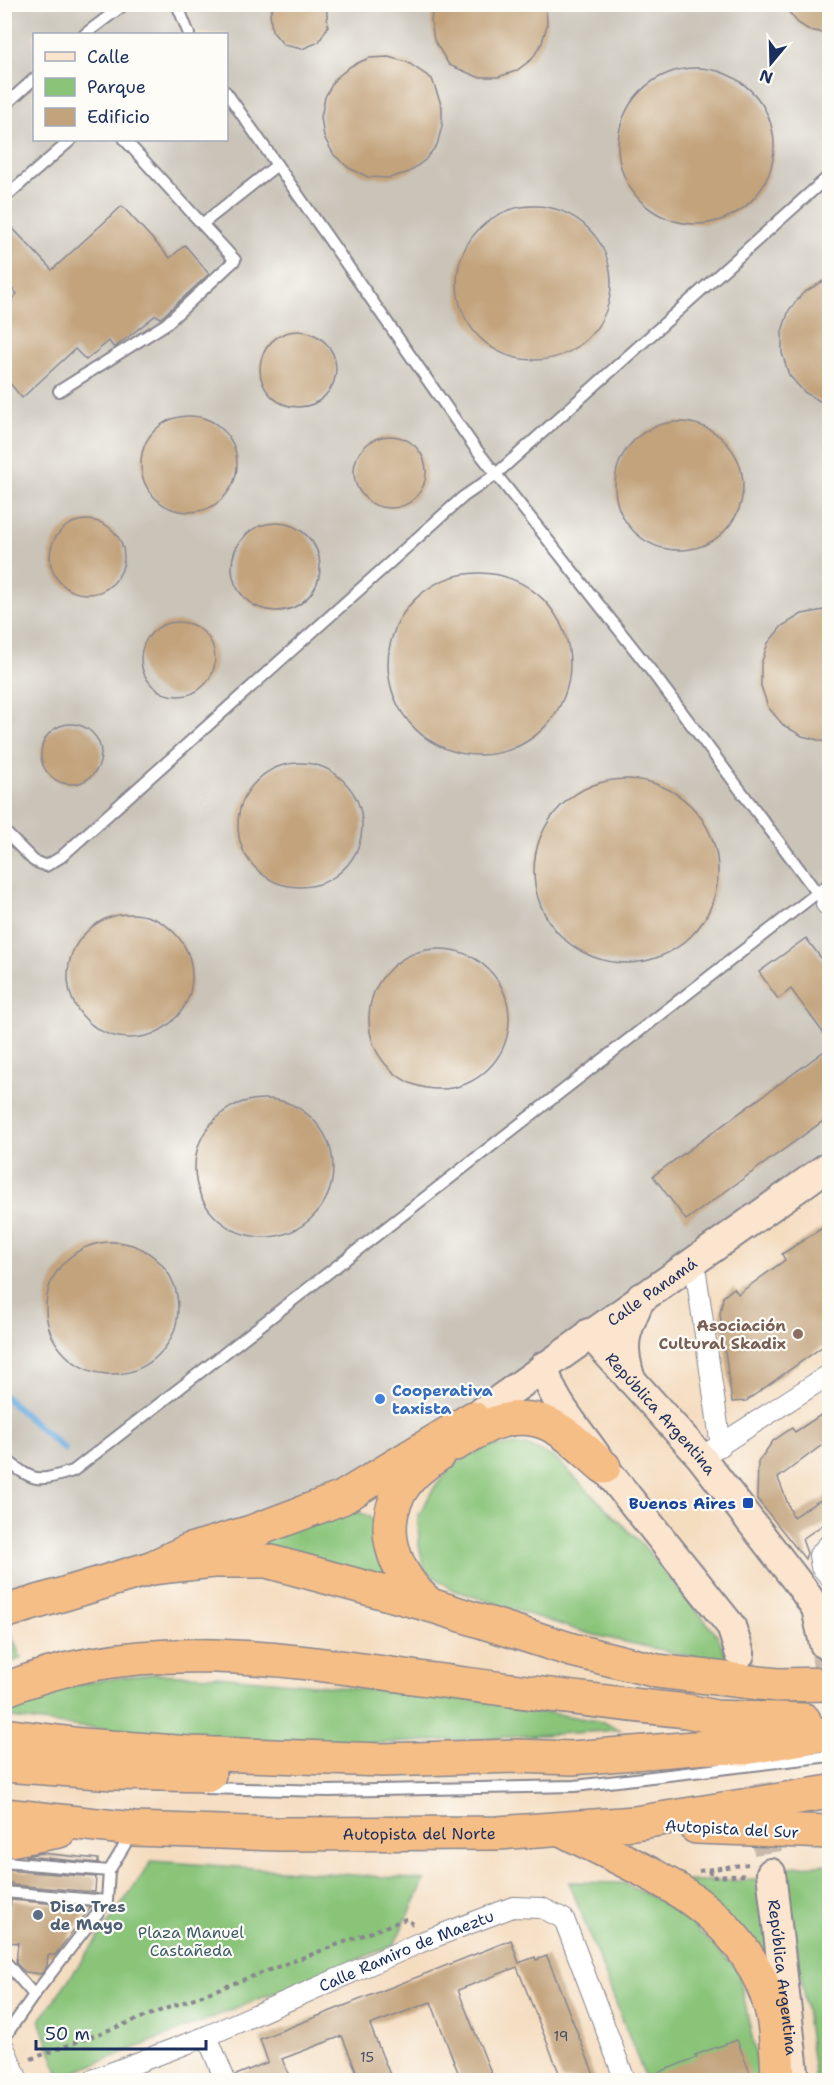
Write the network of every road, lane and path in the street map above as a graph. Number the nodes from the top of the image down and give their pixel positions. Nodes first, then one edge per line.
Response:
1 (125, 4) edge
2 (177, 4) edge
3 (86, 33) edge
4 (188, 33) edge
5 (33, 80) edge
6 (228, 95) edge
7 (4, 106) edge
8 (70, 141) edge
9 (126, 141) edge
10 (278, 165) junction
11 (830, 175) edge
12 (4, 198) edge
13 (202, 224) junction
14 (59, 391) dead end
15 (495, 475) junction
16 (4, 831) edge
17 (830, 883) edge
18 (824, 902) edge
19 (830, 1164) edge
20 (694, 1258) junction
21 (641, 1296) junction
22 (589, 1333) junction
23 (544, 1366) junction
24 (830, 1374) edge
25 (631, 1380) junction
26 (473, 1418) junction
27 (711, 1451) junction
28 (441, 1452) junction
29 (4, 1458) edge
30 (604, 1467) junction
31 (342, 1498) junction
32 (390, 1528) junction
33 (830, 1543) edge
34 (151, 1568) junction
35 (830, 1577) edge
36 (430, 1605) junction
37 (4, 1612) edge
38 (824, 1644) dead end
39 (740, 1654) tunnel mouth
40 (830, 1684) edge
41 (16, 1685) edge
42 (823, 1717) edge
43 (4, 1735) edge
44 (830, 1756) edge
45 (572, 1758) junction
46 (4, 1765) edge
47 (198, 1787) dead end
48 (830, 1792) edge
49 (4, 1815) edge
50 (635, 1823) junction
51 (87, 1826) junction
52 (134, 1829) junction
53 (563, 1830) junction
54 (830, 1832) edge
55 (4, 1842) edge
56 (4, 1862) edge
57 (762, 1868) junction
58 (709, 1869) junction
59 (109, 1871) junction
60 (654, 1878) junction
61 (4, 1892) edge
62 (107, 1901) junction
63 (415, 1925) dead end
64 (4, 1960) edge
65 (34, 1995) junction
66 (207, 2036) junction
67 (4, 2038) edge
68 (4, 2047) edge
69 (21, 2071) edge
70 (92, 2080) edge
71 (225, 2080) edge
72 (625, 2080) edge
73 (778, 2080) edge
74 (795, 2080) edge

1 - 3 lane
2 - 4 lane
5 - 7 lane
6 - 10 lane
8 - 12 lane
9 - 13 lane
10 - 13 lane
10 - 15 lane
11 - 15 lane
13 - 14 lane
15 - 16 lane
15 - 18 lane
17 - 18 lane
18 - 29 lane
19 - 20 main road, Calle Panamá
20 - 21 main road, Calle Panamá
20 - 27 street, República Argentina
21 - 22 main road, Calle Panamá
21 - 25 main road
22 - 23 main road, Calle Panamá
22 - 25 main road, República Argentina
23 - 26 main road, Calle Panamá
23 - 30 main road
24 - 27 street
25 - 27 main road, República Argentina
26 - 28 highway
26 - 31 highway
27 - 38 main road, República Argentina
28 - 30 highway
28 - 32 highway
30 - 39 main road
31 - 32 highway
31 - 34 highway
32 - 36 highway
33 - 35 street
34 - 36 highway
34 - 37 highway
36 - 40 highway
41 - 42 highway
42 - 45 highway
43 - 45 highway
44 - 47 lane
45 - 46 highway
48 - 50 highway, Autopista del Norte
49 - 51 highway, Autopista del Norte
50 - 53 highway, Autopista del Norte
50 - 54 highway, Autopista del Sur
51 - 52 highway, Autopista del Norte
51 - 55 highway
52 - 53 highway, Autopista del Norte
52 - 59 lane
53 - 60 highway
56 - 59 lane
57 - 58 path
57 - 58 path
57 - 74 main road, República Argentina
58 - 60 path
59 - 62 lane
60 - 73 highway
61 - 62 lane
62 - 65 lane
63 - 69 path
64 - 65 lane
65 - 67 lane
66 - 70 street, Calle Ramiro de Maeztu
66 - 71 street
66 - 72 street, Calle Ramiro de Maeztu
68 - 69 street

